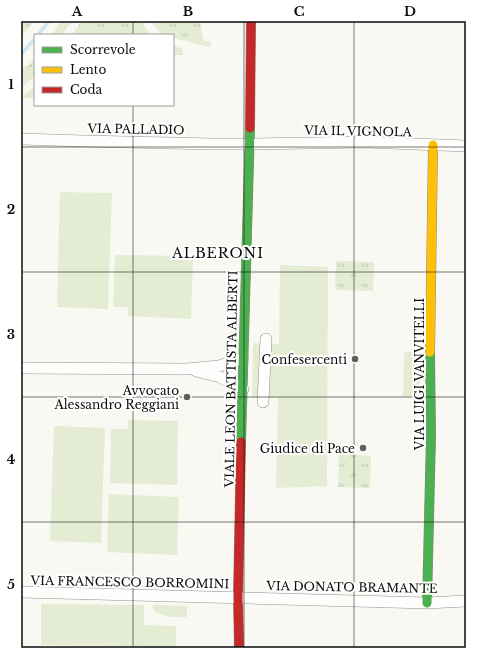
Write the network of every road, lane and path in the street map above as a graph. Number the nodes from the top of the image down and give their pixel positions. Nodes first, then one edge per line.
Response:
1 (243, 21) edge
2 (251, 21) edge
3 (250, 64) junction
4 (21, 139) edge
5 (250, 144) junction
6 (433, 145) junction
7 (466, 146) edge
8 (266, 339) dead end
9 (243, 358) junction
10 (21, 368) edge
11 (187, 369) junction
12 (243, 389) junction
13 (263, 402) dead end
14 (21, 592) edge
15 (238, 597) junction
16 (466, 602) edge
17 (427, 603) junction
18 (239, 648) edge

1 - 3 main road, VIALE LEON BATTISTA ALBERTI
2 - 3 main road, VIALE LEON BATTISTA ALBERTI
3 - 5 main road, VIALE LEON BATTISTA ALBERTI
4 - 5 street, VIA PALLADIO
5 - 6 street, VIA IL VIGNOLA
5 - 9 main road, VIALE LEON BATTISTA ALBERTI
6 - 7 street, VIA IL VIGNOLA
6 - 17 main road, VIA LUIGI VANVITELLI
8 - 13 street
9 - 11 street
9 - 12 main road, VIALE LEON BATTISTA ALBERTI
10 - 11 street
11 - 12 street
12 - 15 main road, VIALE LEON BATTISTA ALBERTI
14 - 15 street, VIA FRANCESCO BORROMINI
15 - 17 street, VIA DONATO BRAMANTE
15 - 18 main road, VIALE LEON BATTISTA ALBERTI
16 - 17 street, VIA DONATO BRAMANTE

